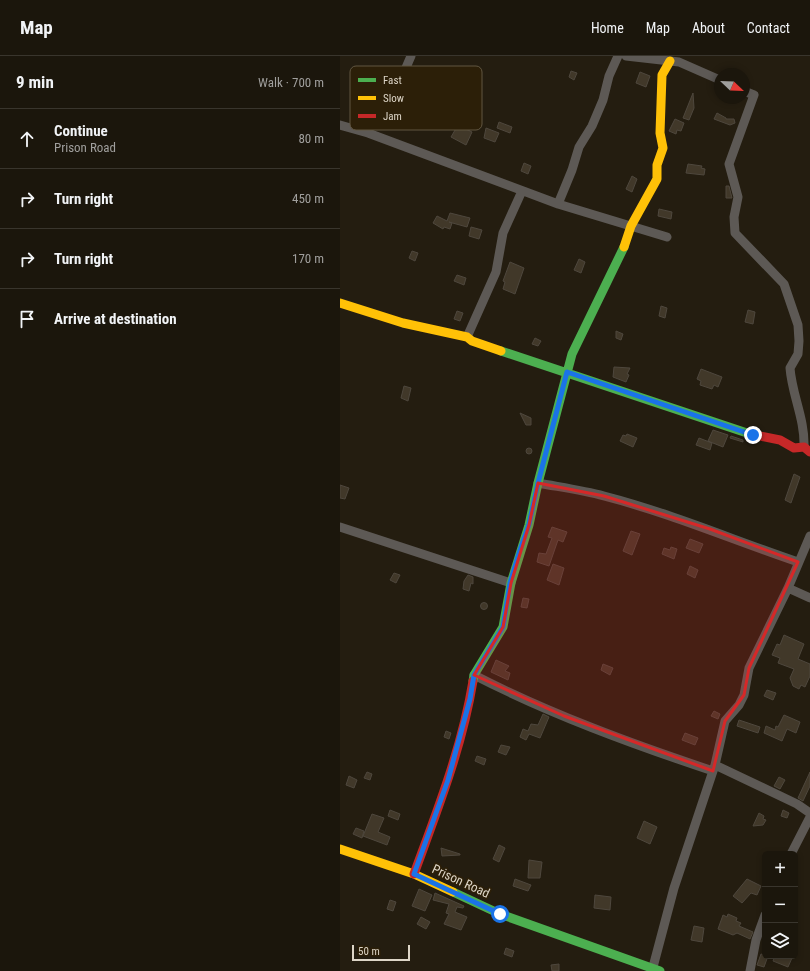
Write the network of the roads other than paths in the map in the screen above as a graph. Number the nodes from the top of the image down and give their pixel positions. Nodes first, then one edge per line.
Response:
1 (411, 56) edge
2 (618, 56) edge
3 (626, 56) edge
4 (670, 61) junction
5 (407, 66) edge
6 (714, 77) edge
7 (750, 93) edge
8 (340, 125) edge
9 (350, 128) edge
10 (358, 130) edge
11 (369, 130) edge
12 (368, 133) junction
13 (522, 191) junction
14 (558, 204) junction
15 (631, 226) junction
16 (667, 237) dead end
17 (340, 303) edge
18 (467, 337) junction
19 (567, 372) junction
20 (807, 449) edge
21 (538, 483) junction
22 (340, 527) edge
23 (810, 536) edge
24 (798, 562) junction
25 (510, 583) junction
26 (788, 588) junction
27 (810, 598) edge
28 (474, 675) junction
29 (714, 768) junction
30 (810, 813) edge
31 (810, 817) edge
32 (340, 849) edge
33 (793, 851) edge
34 (414, 874) junction
35 (762, 923) edge
36 (656, 969) edge
37 (750, 971) edge

1 - 5 street
2 - 14 street
3 - 4 street
4 - 6 street
4 - 15 street
7 - 20 street
8 - 9 street
10 - 12 street
11 - 12 street
12 - 13 street
13 - 14 street
13 - 18 street
14 - 15 street
15 - 16 street
15 - 19 street
17 - 18 street
18 - 19 street
19 - 20 street
19 - 21 street
21 - 24 street
21 - 25 street
22 - 25 street
23 - 24 street
24 - 26 street
25 - 28 street
26 - 27 street
26 - 29 street
28 - 29 street
28 - 34 street
29 - 30 street
29 - 36 street
31 - 33 street
32 - 34 street, Prison Road
34 - 36 street, Prison Road
35 - 37 street

